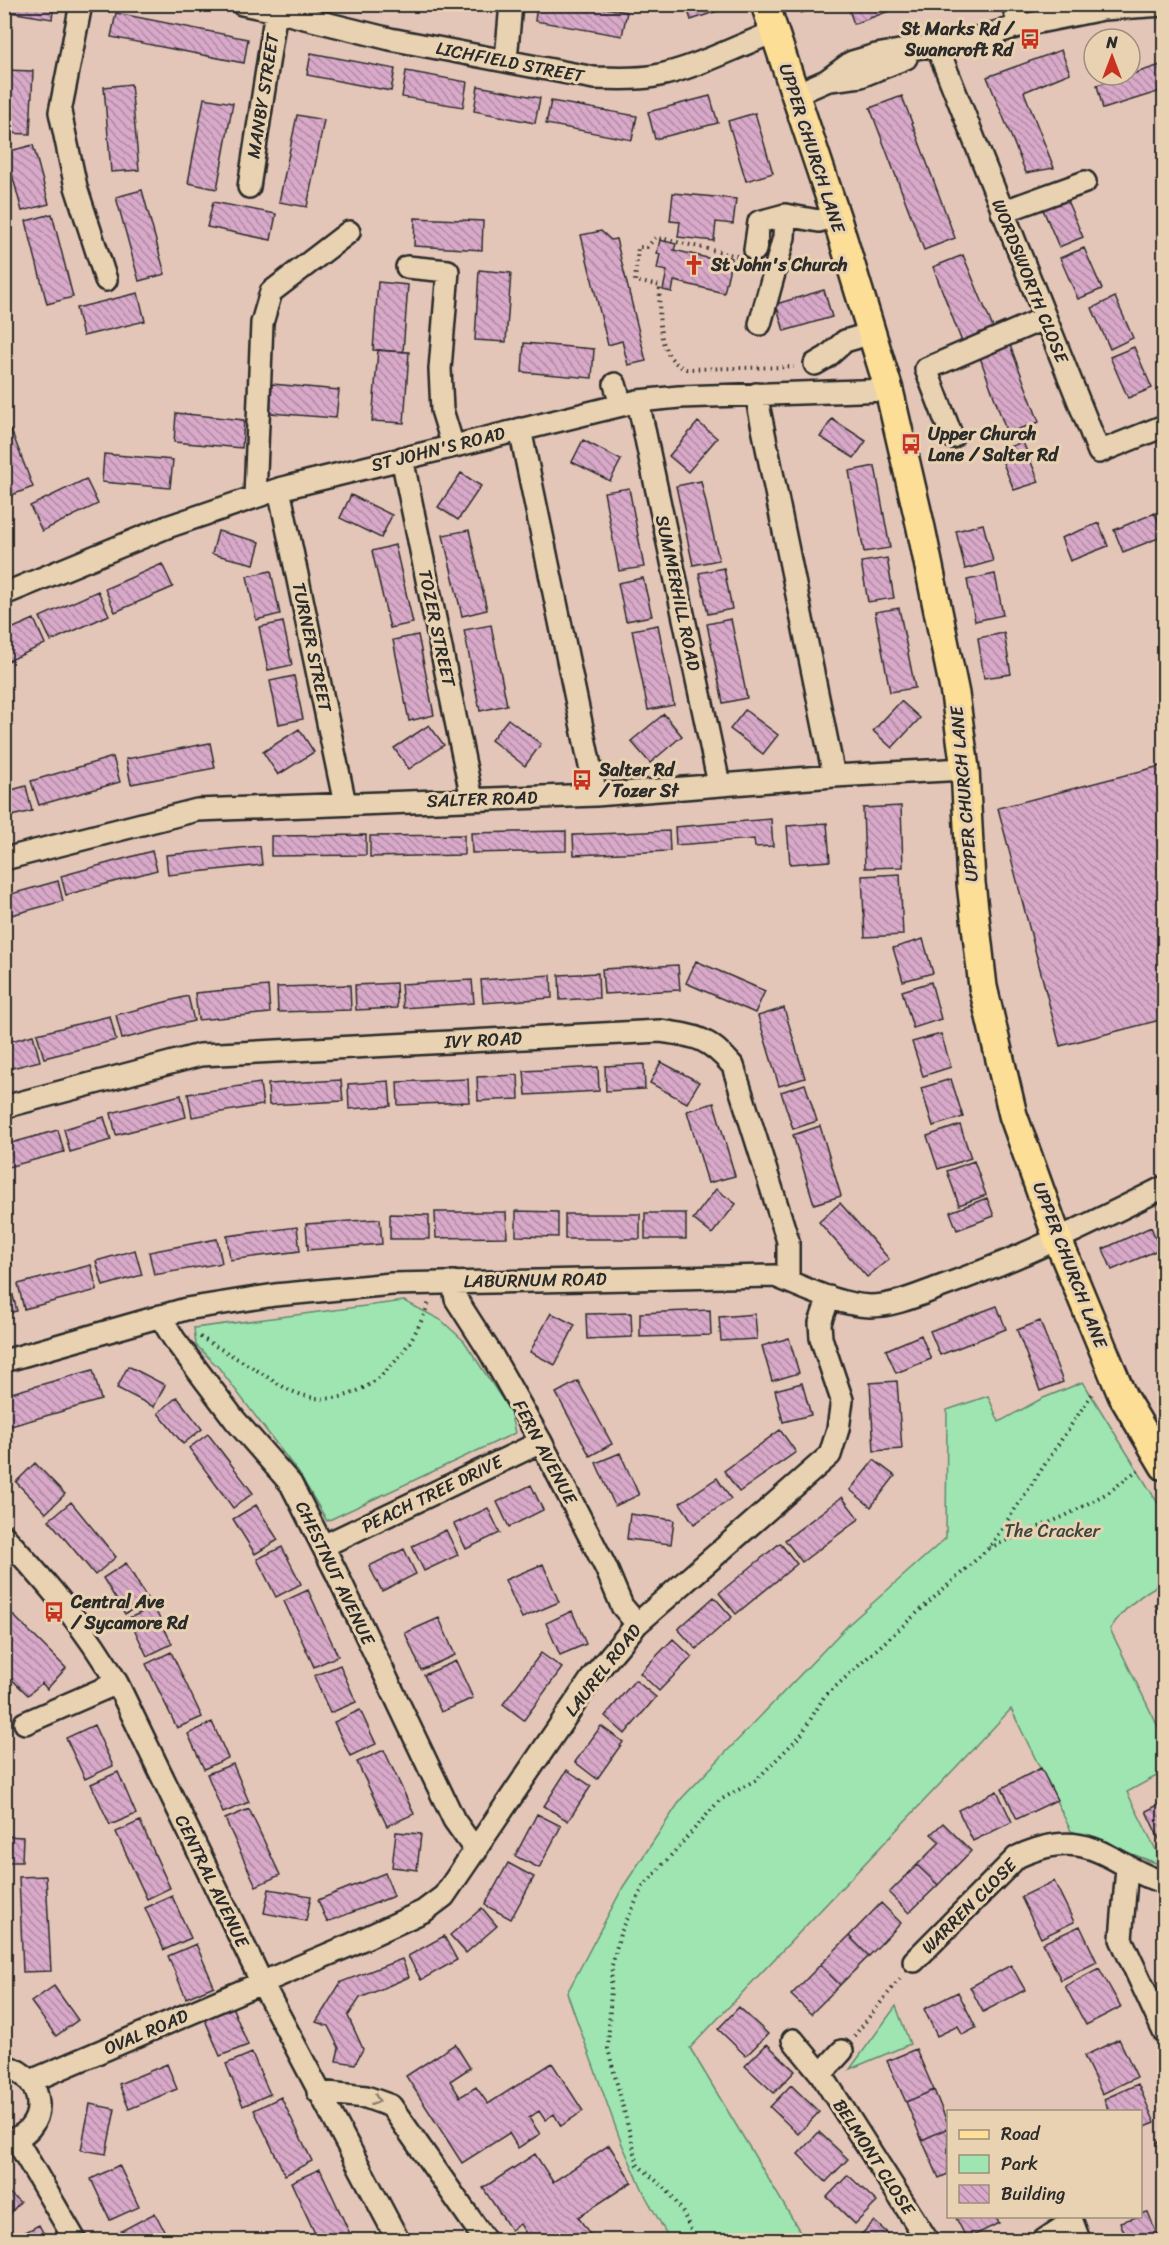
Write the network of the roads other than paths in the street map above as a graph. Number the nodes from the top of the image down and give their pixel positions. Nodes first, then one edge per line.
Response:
1 (81, 4) edge
2 (242, 4) edge
3 (511, 4) edge
4 (765, 4) edge
5 (1013, 4) edge
6 (1164, 5) edge
7 (276, 8) edge
8 (1019, 26) junction
9 (774, 32) junction
10 (936, 44) junction
11 (506, 60) junction
12 (796, 94) junction
13 (1085, 182) dead end
14 (249, 187) dead end
15 (1002, 212) junction
16 (785, 215) junction
17 (836, 216) junction
18 (349, 232) dead end
19 (749, 253) road end
20 (407, 267) dead end
21 (106, 279) dead end
22 (1045, 318) junction
23 (760, 324) dead end
24 (872, 333) junction
25 (815, 364) road end
26 (615, 384) dead end
27 (889, 390) junction
28 (756, 394) junction
29 (629, 403) junction
30 (1164, 426) edge
31 (520, 429) junction
32 (952, 438) dead end
33 (453, 446) junction
34 (402, 458) junction
35 (279, 489) junction
36 (255, 497) junction
37 (5, 592) edge
38 (965, 769) junction
39 (834, 776) junction
40 (719, 784) junction
41 (596, 795) junction
42 (472, 799) junction
43 (345, 804) junction
44 (4, 859) edge
45 (4, 1107) edge
46 (1164, 1187) edge
47 (1058, 1240) junction
48 (788, 1281) junction
49 (454, 1291) junction
50 (829, 1297) junction
51 (160, 1316) junction
52 (4, 1361) edge
53 (541, 1442) junction
54 (1154, 1466) edge
55 (4, 1536) edge
56 (323, 1546) junction
57 (637, 1624) junction
58 (117, 1683) junction
59 (25, 1723) dead end
60 (476, 1851) junction
61 (1127, 1868) junction
62 (1164, 1882) edge
63 (914, 1961) road end
64 (262, 1983) junction
65 (1164, 2032) edge
66 (793, 2040) dead end
67 (842, 2051) road end
68 (4, 2066) edge
69 (821, 2074) junction
70 (32, 2081) junction
71 (318, 2092) junction
72 (10, 2140) edge
73 (1073, 2227) edge
74 (75, 2241) edge
75 (398, 2241) edge
76 (484, 2241) edge
77 (927, 2241) edge
78 (1044, 2241) edge

1 - 21 street
2 - 7 street, LICHFIELD STREET
3 - 11 street
4 - 9 main road, UPPER CHURCH LANE
5 - 8 street
6 - 8 street
7 - 11 street, LICHFIELD STREET
7 - 14 street, MANBY STREET
8 - 10 street
9 - 11 street, LICHFIELD STREET
9 - 12 main road, UPPER CHURCH LANE
10 - 12 street
10 - 15 street, WORDSWORTH CLOSE
12 - 17 main road, UPPER CHURCH LANE
13 - 15 street
15 - 22 street, WORDSWORTH CLOSE
16 - 17 street
16 - 19 street
16 - 23 street
17 - 24 main road, UPPER CHURCH LANE
18 - 36 street
20 - 33 street
22 - 30 street, WORDSWORTH CLOSE
22 - 32 street
24 - 25 street
24 - 27 main road, UPPER CHURCH LANE
26 - 29 street, SUMMERHILL ROAD
27 - 28 street, ST JOHN'S ROAD
27 - 38 main road, UPPER CHURCH LANE
28 - 29 street, ST JOHN'S ROAD
28 - 39 street
29 - 31 street, ST JOHN'S ROAD
29 - 40 street, SUMMERHILL ROAD
31 - 33 street, ST JOHN'S ROAD
31 - 41 street
33 - 34 street, ST JOHN'S ROAD
34 - 35 street, ST JOHN'S ROAD
34 - 42 street, TOZER STREET
35 - 36 street, ST JOHN'S ROAD
35 - 43 street, TURNER STREET
36 - 37 street, ST JOHN'S ROAD
38 - 39 street, SALTER ROAD
38 - 47 main road, UPPER CHURCH LANE
39 - 40 street, SALTER ROAD
40 - 41 street, SALTER ROAD
41 - 42 street, SALTER ROAD
42 - 43 street, SALTER ROAD
43 - 44 street, SALTER ROAD
45 - 48 street, IVY ROAD
46 - 47 street, LABURNUM ROAD
47 - 50 street, LABURNUM ROAD
47 - 54 main road, UPPER CHURCH LANE
48 - 49 street, LABURNUM ROAD
48 - 50 street, LABURNUM ROAD
49 - 51 street, LABURNUM ROAD
49 - 53 street, FERN AVENUE
50 - 57 street, LAUREL ROAD
51 - 52 street, LABURNUM ROAD
51 - 56 street, CHESTNUT AVENUE
53 - 56 street, PEACH TREE DRIVE
53 - 57 street, FERN AVENUE
55 - 58 street, CENTRAL AVENUE
56 - 60 street, CHESTNUT AVENUE
57 - 60 street, LAUREL ROAD
58 - 59 street
58 - 64 street, CENTRAL AVENUE
60 - 64 street, LAUREL ROAD
61 - 62 street, WARREN CLOSE
61 - 63 street, WARREN CLOSE
61 - 65 street
64 - 70 street, OVAL ROAD
64 - 71 street, CENTRAL AVENUE
66 - 69 street, BELMONT CLOSE
67 - 69 street
68 - 70 street
69 - 77 street, BELMONT CLOSE
70 - 72 street
71 - 75 street, CENTRAL AVENUE
71 -> 76 street
72 - 74 street
73 - 78 street

